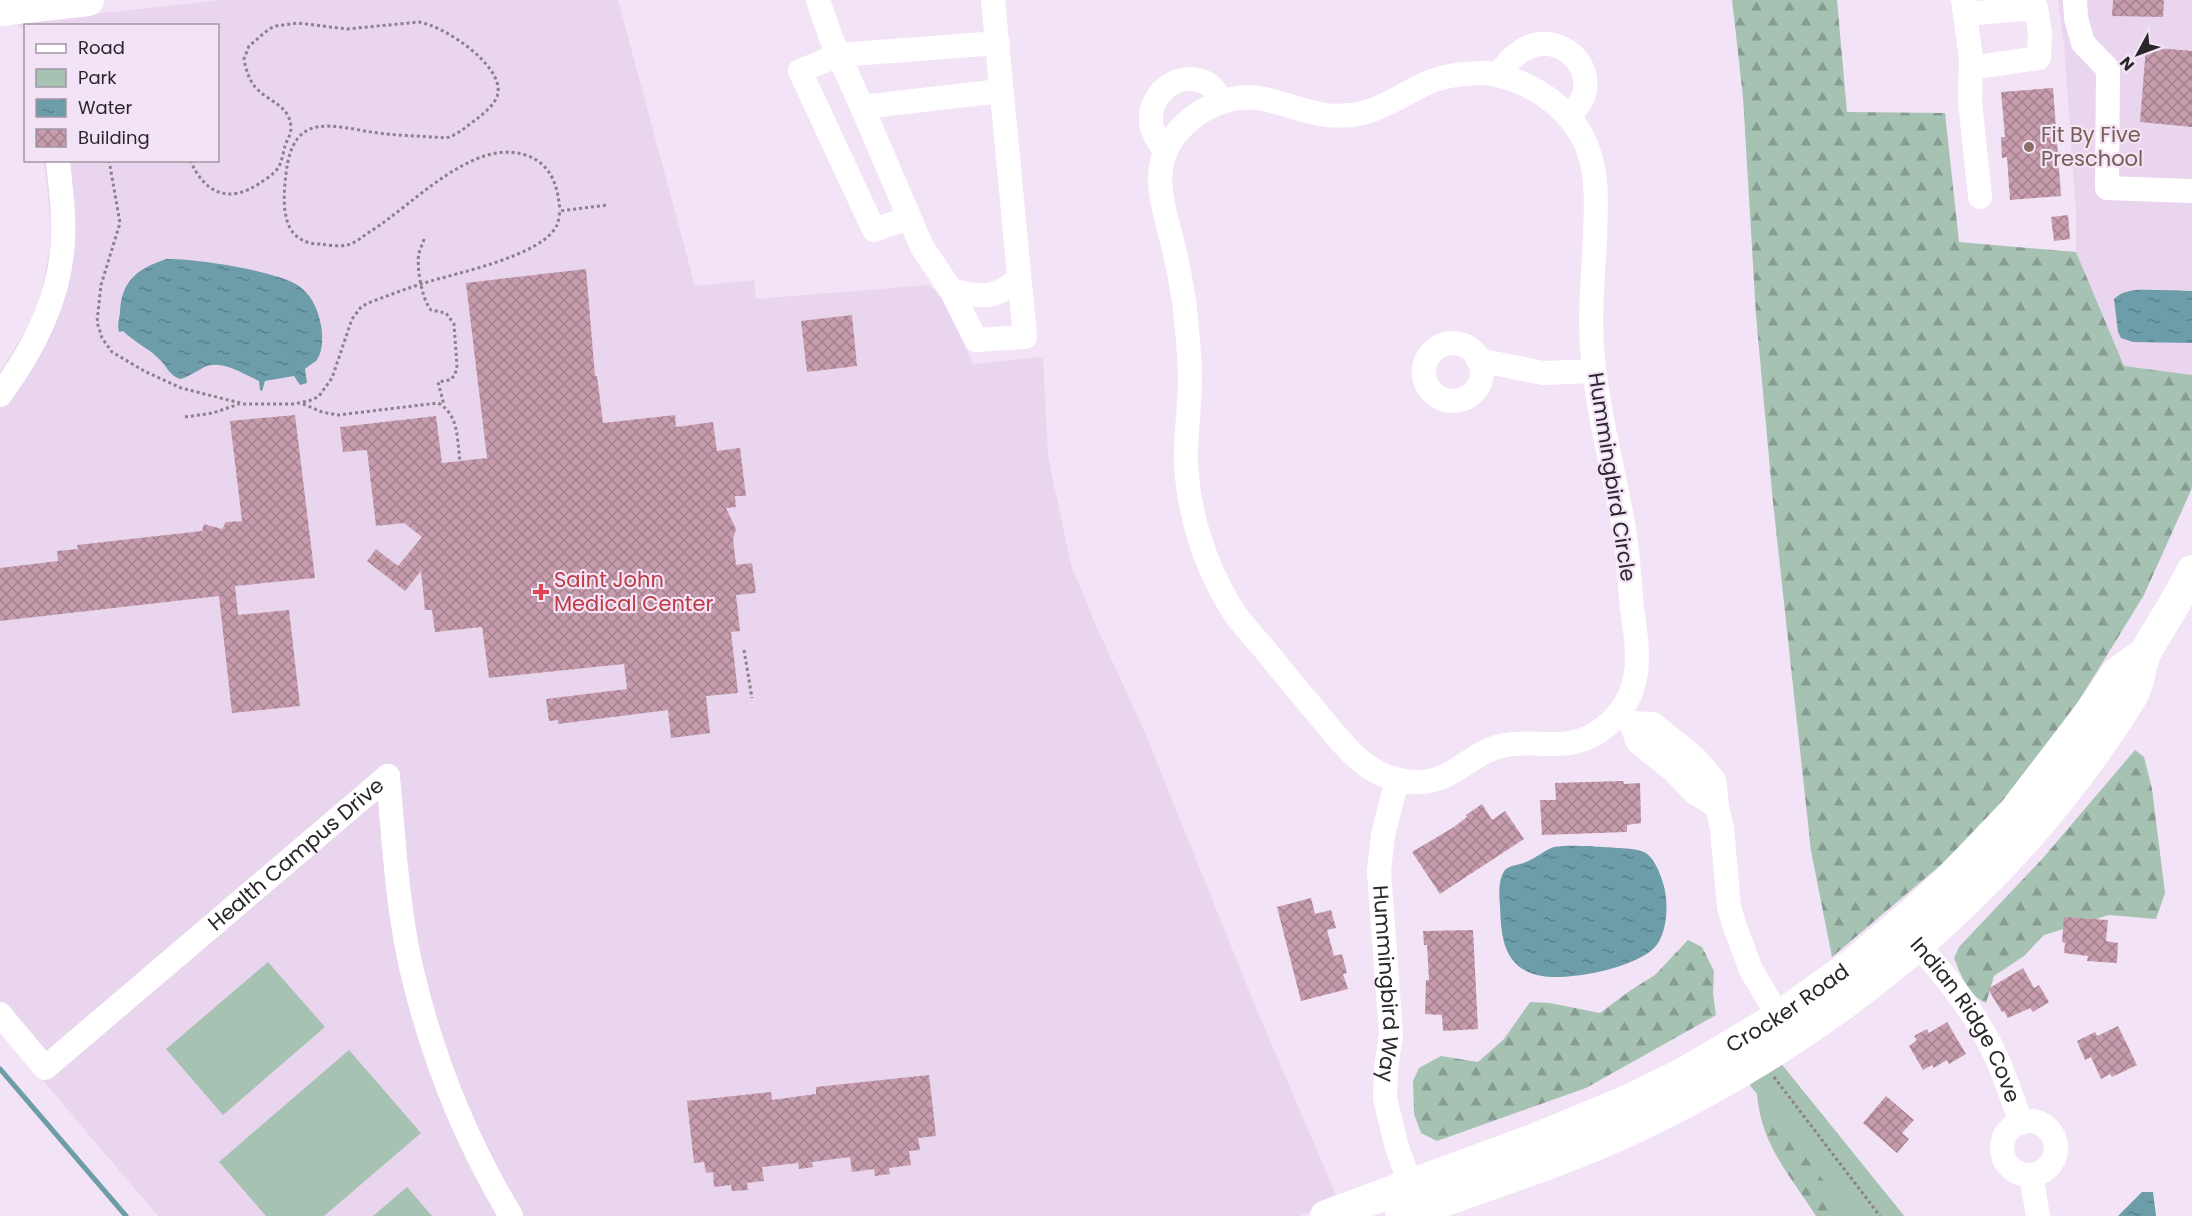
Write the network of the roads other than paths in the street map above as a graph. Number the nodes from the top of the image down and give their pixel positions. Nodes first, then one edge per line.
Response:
1 (88, 0) edge
2 (818, 0) edge
3 (993, 0) edge
4 (2075, 0) edge
5 (1964, 7) edge
6 (0, 10) edge
7 (42, 15) edge
8 (998, 43) junction
9 (839, 55) junction
10 (1971, 68) junction
11 (1498, 75) junction
12 (1000, 91) junction
13 (1222, 102) junction
14 (862, 107) junction
15 (1569, 117) junction
16 (1165, 151) junction
17 (58, 162) edge
18 (2192, 191) edge
19 (1980, 197) dead end
20 (908, 218) junction
21 (1018, 279) junction
22 (951, 290) junction
23 (1478, 360) dead end
24 (1594, 371) junction
25 (0, 395) edge
26 (2192, 571) edge
27 (1624, 719) junction
28 (1397, 780) junction
29 (1909, 935) junction
30 (0, 1014) edge
31 (1779, 1017) junction
32 (2021, 1123) junction
33 (2031, 1175) junction
34 (1413, 1207) edge
35 (511, 1216) edge
36 (1326, 1216) edge
37 (2038, 1216) edge

1 - 7 main road
2 - 9 street
3 - 8 street
4 - 18 street
5 - 10 street
5 - 10 street
6 - 7 main road
8 - 9 street
8 - 12 street
9 - 14 street
9 - 20 street
10 - 19 street
11 - 13 street, Hummingbird Circle
11 - 15 street, Hummingbird Circle
11 - 15 street
12 - 14 street
12 - 21 street
13 - 16 street, Hummingbird Circle
13 - 16 street
14 - 20 street
15 - 24 street, Hummingbird Circle
16 - 28 street, Hummingbird Circle
17 - 25 street
20 - 22 street
21 - 22 street
21 - 22 street
23 - 24 street
24 - 27 street, Hummingbird Circle
26 - 29 main road, Crocker Road
27 - 28 street, Hummingbird Circle
27 - 31 street
28 - 34 street, Hummingbird Way
29 - 31 main road, Crocker Road
29 - 32 street, Indian Ridge Cove
29 - 34 main road, Crocker Road
30 - 35 street, Health Campus Drive
31 - 34 main road, Crocker Road
32 - 33 street, Indian Ridge Cove
32 - 33 street, Indian Ridge Cove
33 - 37 street
34 - 36 main road, Crocker Road

